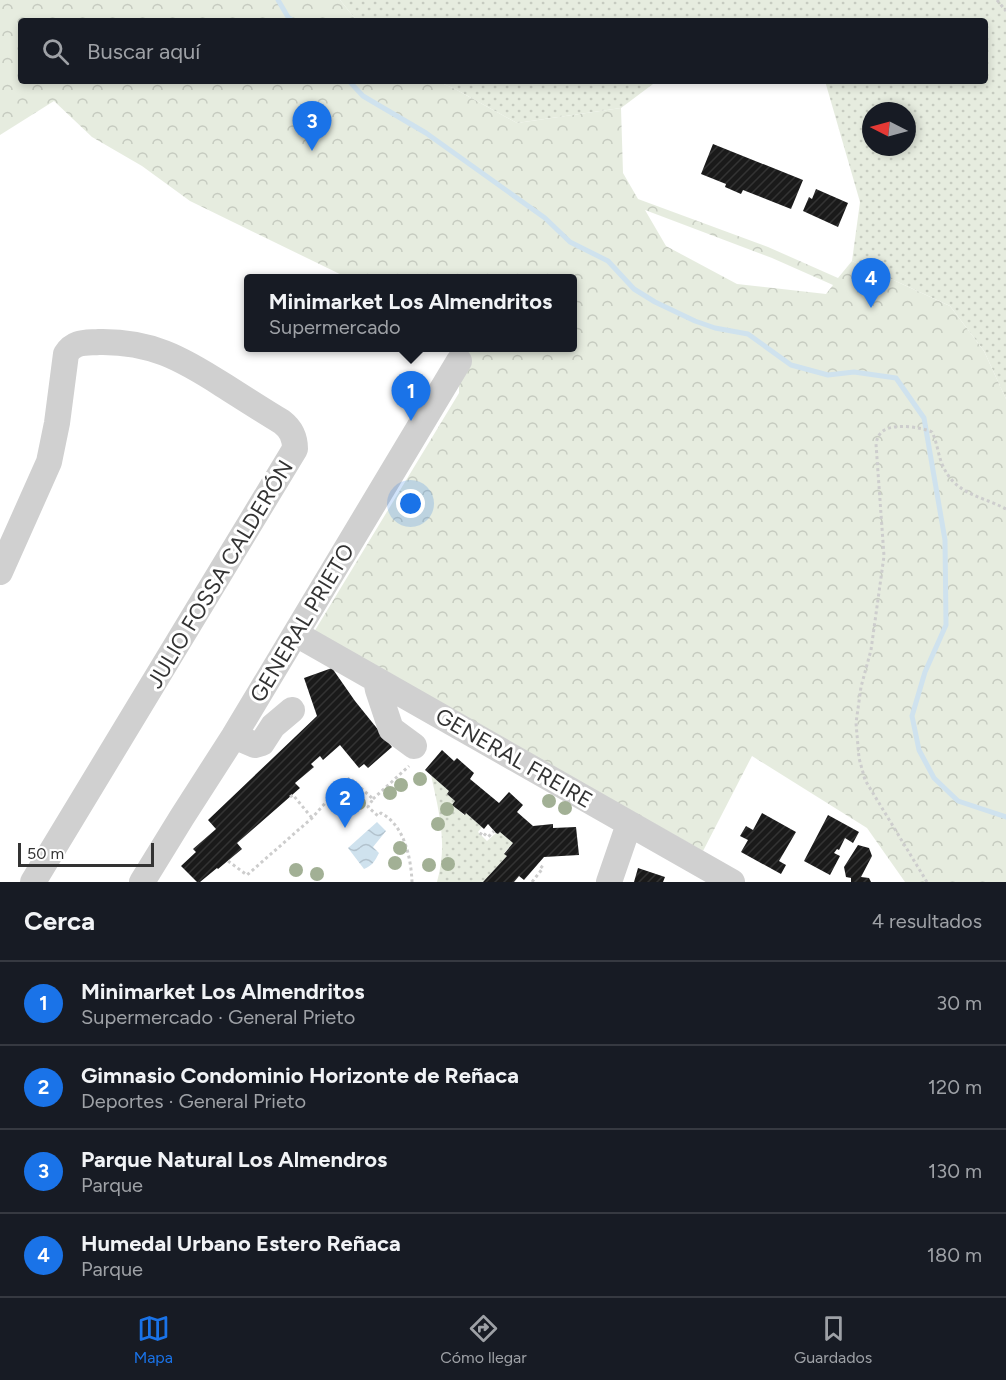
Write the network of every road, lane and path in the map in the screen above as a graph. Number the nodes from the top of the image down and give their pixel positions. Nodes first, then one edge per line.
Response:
1 (997, 0) edge
2 (1006, 11) edge
3 (459, 361) dead end
4 (1006, 509) edge
5 (0, 572) edge
6 (296, 634) junction
7 (376, 680) junction
8 (292, 710) dead end
9 (234, 736) junction
10 (412, 755) joint
11 (290, 797) dead end
12 (373, 799) junction
13 (312, 818) junction
14 (629, 824) junction
15 (494, 831) dead end
16 (480, 835) dead end
17 (228, 861) dead end
18 (538, 864) dead end
19 (33, 882) edge
20 (142, 882) edge
21 (412, 882) edge
22 (532, 882) edge
23 (609, 882) edge
24 (732, 882) edge
25 (927, 882) edge

1 - 2 path
3 - 6 street, GENERAL PRIETO
4 - 25 path
5 - 19 street, JULIO FOSSA CALDERÓN
6 - 7 street, GENERAL FREIRE
6 - 9 street, GENERAL PRIETO
7 - 10 street
7 - 14 street, GENERAL FREIRE
8 - 9 street
9 - 20 street, GENERAL PRIETO
10 - 12 path
11 - 13 path
12 - 13 path
12 - 21 path
13 - 17 path
14 - 23 street
14 - 24 street, GENERAL FREIRE
15 - 16 path
18 - 22 path

